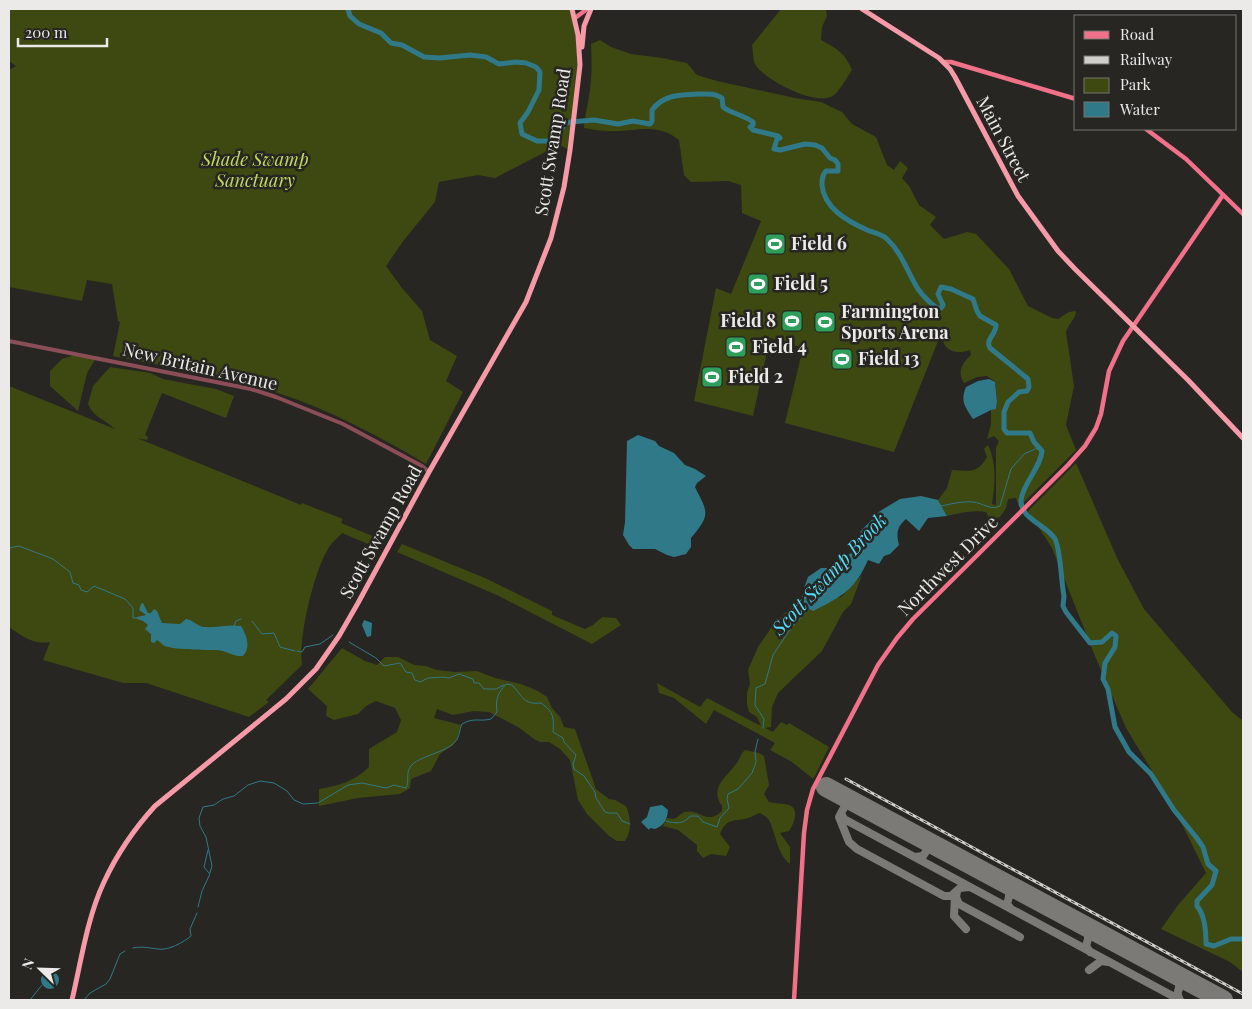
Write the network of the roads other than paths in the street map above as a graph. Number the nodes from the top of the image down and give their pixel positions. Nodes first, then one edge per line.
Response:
1 (572, 9) edge
2 (587, 9) edge
3 (591, 9) edge
4 (862, 9) edge
5 (575, 18) junction
6 (945, 62) junction
7 (580, 65) junction
8 (1074, 98) edge
9 (1147, 130) edge
10 (1223, 195) junction
11 (1243, 214) edge
12 (1134, 326) junction
13 (9, 341) edge
14 (1243, 438) edge
15 (429, 472) junction
16 (72, 1000) edge
17 (794, 1000) edge

1 - 5 highway, Scott Swamp Road
2 - 5 main road
3 - 7 highway
4 - 6 highway, Main Street
5 - 7 highway, Scott Swamp Road
6 - 8 main road
6 - 12 highway, Main Street
7 - 15 highway, Scott Swamp Road
9 - 10 main road
10 - 11 main road
10 - 12 main road, Northwest Drive
12 - 14 highway, Main Street
12 - 17 main road, Northwest Drive
13 - 15 street, New Britain Avenue
15 - 16 highway, Scott Swamp Road

